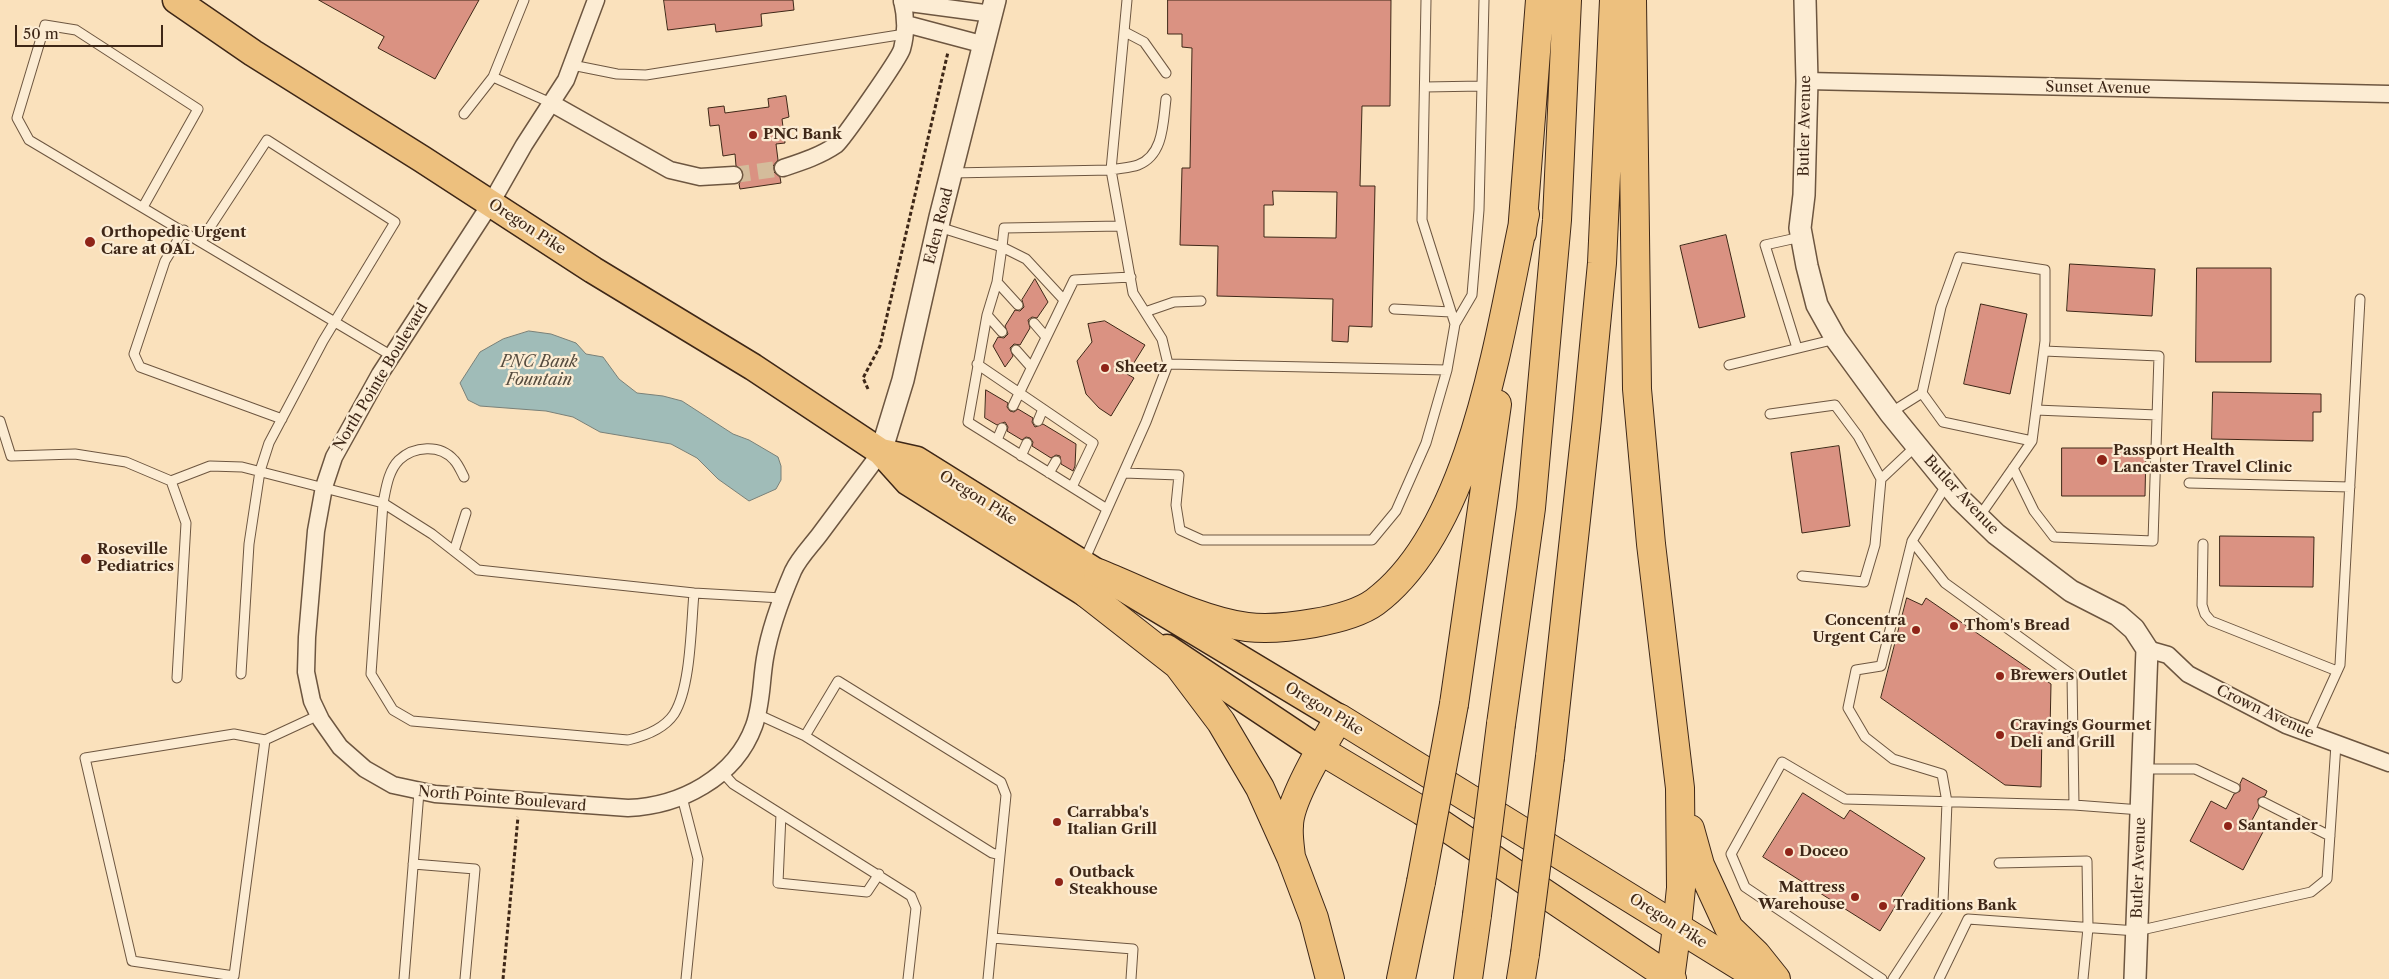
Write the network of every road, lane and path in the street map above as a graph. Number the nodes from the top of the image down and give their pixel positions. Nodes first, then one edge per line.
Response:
1 (176, 0) edge
2 (524, 0) edge
3 (596, 0) edge
4 (1127, 0) edge
5 (1426, 0) edge
6 (1484, 0) edge
7 (1540, 0) edge
8 (1567, 0) edge
9 (1614, 0) edge
10 (1632, 0) edge
11 (1805, 0) edge
12 (902, 1) edge
13 (993, 7) edge
14 (906, 29) junction
15 (1125, 32) junction
16 (952, 35) junction
17 (984, 46) junction
18 (572, 65) junction
19 (1166, 73) dead end
20 (493, 77) junction
21 (1807, 82) junction
22 (1482, 86) junction
23 (1425, 87) junction
24 (2389, 94) edge
25 (1166, 99) dead end
26 (551, 102) junction
27 (464, 114) dead end
28 (783, 168) tunnel mouth
29 (1111, 170) junction
30 (952, 173) junction
31 (734, 175) tunnel mouth
32 (491, 204) junction
33 (143, 207) junction
34 (1525, 214) junction
35 (1121, 226) junction
36 (938, 227) junction
37 (184, 230) junction
38 (1802, 237) junction
39 (201, 241) junction
40 (1002, 247) junction
41 (1130, 277) junction
42 (997, 282) junction
43 (2360, 299) dead end
44 (1064, 300) junction
45 (1201, 301) dead end
46 (1018, 305) dead end
47 (1394, 309) dead end
48 (1146, 312) junction
49 (1451, 312) junction
50 (986, 315) junction
51 (336, 322) junction
52 (1034, 323) dead end
53 (1455, 324) junction
54 (1002, 332) dead end
55 (1046, 337) junction
56 (1836, 339) junction
57 (1797, 348) junction
58 (1016, 350) dead end
59 (2044, 351) junction
60 (392, 356) junction
61 (977, 364) junction
62 (1168, 364) junction
63 (1729, 365) dead end
64 (1031, 367) junction
65 (1447, 370) junction
66 (868, 389) dead end
67 (1018, 392) junction
68 (1922, 393) junction
69 (1013, 406) dead end
70 (1043, 409) junction
71 (2036, 410) junction
72 (1890, 413) junction
73 (1770, 414) dead end
74 (2157, 415) junction
75 (282, 419) junction
76 (0, 420) edge
77 (1038, 421) dead end
78 (1002, 428) dead end
79 (1072, 429) junction
80 (1067, 438) dead end
81 (997, 440) junction
82 (2032, 441) junction
83 (1027, 443) dead end
84 (1916, 446) junction
85 (881, 452) junction
86 (1022, 456) junction
87 (1056, 460) dead end
88 (2013, 468) junction
89 (260, 471) junction
90 (1049, 473) junction
91 (1124, 473) junction
92 (464, 477) dead end
93 (1881, 480) junction
94 (171, 482) junction
95 (2190, 483) dead end
96 (1948, 484) junction
97 (324, 486) junction
98 (1072, 487) junction
99 (2350, 488) junction
100 (382, 503) junction
101 (1108, 509) junction
102 (466, 513) dead end
103 (1978, 517) junction
104 (1912, 541) junction
105 (2202, 544) dead end
106 (454, 551) junction
107 (1802, 576) dead end
108 (1089, 577) junction
109 (694, 593) junction
110 (782, 598) junction
111 (2147, 649) junction
112 (2337, 671) junction
113 (241, 674) dead end
114 (177, 678) dead end
115 (757, 714) junction
116 (319, 715) junction
117 (1339, 718) junction
118 (2309, 733) junction
119 (805, 736) junction
120 (265, 740) junction
121 (2336, 744) junction
122 (1320, 750) junction
123 (2389, 763) edge
124 (2142, 769) junction
125 (723, 772) junction
126 (1680, 788) junction
127 (2235, 788) dead end
128 (419, 792) junction
129 (682, 797) junction
130 (520, 801) junction
131 (1947, 802) junction
132 (2263, 802) dead end
133 (2074, 805) junction
134 (2140, 810) junction
135 (781, 814) junction
136 (2330, 836) junction
137 (1000, 855) junction
138 (1291, 857) junction
139 (1999, 862) dead end
140 (413, 864) junction
141 (879, 874) junction
142 (1678, 927) junction
143 (2088, 928) junction
144 (2137, 931) junction
145 (992, 938) junction
146 (1523, 967) edge
147 (404, 979) edge
148 (465, 979) edge
149 (503, 979) edge
150 (686, 979) edge
151 (908, 979) edge
152 (988, 979) edge
153 (1130, 979) edge
154 (1330, 979) edge
155 (1401, 979) edge
156 (1468, 979) edge
157 (1671, 979) edge
158 (1761, 979) edge
159 (1776, 979) edge
160 (1882, 979) edge
161 (1893, 979) edge
162 (1939, 979) edge
163 (2083, 979) edge
164 (2135, 979) edge

1 - 32 main road, Oregon Pike
2 - 20 lane
3 - 18 street, North Pointe Boulevard
4 - 15 lane
5 - 23 lane
6 - 22 lane
7 - 34 highway
8 - 156 highway, bridge
9 - 146 highway, bridge
10 - 126 highway
11 - 21 street, Butler Avenue
12 - 13 street
12 - 14 street
13 - 17 street, Eden Road
14 - 16 street
14 - 18 lane
14 - 28 street
15 - 19 lane
15 - 29 lane
16 - 17 street
16 - 66 path
17 - 30 street, Eden Road
18 - 26 street, North Pointe Boulevard
20 - 26 lane
20 - 27 lane
21 - 24 street, Sunset Avenue
21 - 38 street, Butler Avenue
22 - 23 lane
22 - 53 lane
23 - 49 lane
25 - 29 lane
26 - 31 street
26 - 32 street, North Pointe Boulevard
29 - 30 lane
29 - 35 lane
30 - 36 street, Eden Road
32 - 60 street, North Pointe Boulevard
32 - 85 main road, Oregon Pike
33 - 33 lane
33 - 37 lane
34 - 108 highway
34 - 155 highway, bridge
35 - 40 lane
35 - 41 lane
36 - 40 lane
36 - 85 street, Eden Road
37 - 39 lane
37 - 75 lane
38 - 56 street, Butler Avenue
38 - 57 lane
39 - 51 lane
39 - 51 lane
40 - 42 lane
40 - 44 lane
41 - 44 lane
41 - 48 lane
42 - 46 lane
42 - 50 lane
43 - 99 lane
44 - 55 lane
45 - 48 lane
47 - 49 lane
48 - 62 lane
49 - 53 lane
50 - 54 lane
50 - 61 lane
51 - 60 lane
51 - 75 lane
52 - 55 lane
53 - 65 lane
55 - 64 lane
56 - 57 lane
56 - 72 street, Butler Avenue
57 - 63 lane
58 - 64 lane
59 - 68 lane
59 - 71 lane
59 - 74 lane
60 - 97 street, North Pointe Boulevard
61 - 67 lane
61 - 81 lane
62 - 65 lane
62 - 91 lane
64 - 67 lane
65 - 91 lane
67 - 69 lane
67 - 70 lane
68 - 72 lane
68 - 82 lane
70 - 77 lane
70 - 79 lane
71 - 74 lane
71 - 82 lane
72 - 84 street, Butler Avenue
73 - 93 lane
74 - 88 lane
75 - 89 lane
76 - 94 lane
78 - 81 lane
79 - 80 lane
79 - 98 lane
81 - 86 lane
82 - 88 lane
83 - 86 lane
84 - 93 lane
84 - 96 street, Butler Avenue
85 - 108 main road, Oregon Pike
85 - 110 street, North Pointe Boulevard
86 - 90 lane
87 - 90 lane
88 - 103 lane
89 - 94 lane
89 - 97 lane
89 - 113 lane
90 - 98 lane
91 - 101 lane
92 - 100 lane
93 - 107 lane
94 - 114 lane
95 - 99 lane
96 - 103 street, Butler Avenue
96 - 104 lane
97 - 100 lane
97 - 116 street, North Pointe Boulevard
98 - 101 lane
99 - 112 lane
100 - 106 lane
100 - 109 lane
101 - 108 lane
102 - 106 lane
103 - 111 street, Butler Avenue
104 - 131 lane
104 - 133 lane
105 - 112 lane
106 - 109 lane
108 - 117 main road, Oregon Pike
108 - 122 main road, Oregon Pike
108 - 138 highway
109 - 110 lane
110 - 115 street, North Pointe Boulevard
111 - 118 street, Crown Avenue
111 - 124 street, Butler Avenue
112 - 118 lane
115 - 119 lane
115 - 125 street, North Pointe Boulevard
116 - 120 lane
116 - 128 street, North Pointe Boulevard
117 - 122 highway
117 - 142 highway, Oregon Pike
118 - 121 street, Crown Avenue
119 - 137 lane
119 - 137 lane
120 - 120 lane
121 - 123 street, Crown Avenue
121 - 136 lane
122 - 138 highway
122 - 157 highway, Oregon Pike
124 - 127 lane
124 - 134 street, Butler Avenue
125 - 129 street, North Pointe Boulevard
125 - 135 lane
126 - 142 highway
126 - 159 highway
128 - 130 street, North Pointe Boulevard
128 - 140 lane
129 - 130 street, North Pointe Boulevard
129 - 150 lane
130 - 149 path
131 - 133 lane
131 - 160 lane
131 - 161 lane
132 - 136 lane
133 - 134 lane
134 - 144 street, Butler Avenue
135 - 141 lane
135 - 141 lane
136 - 144 lane
137 - 145 lane
138 - 154 highway
139 - 143 lane
140 - 147 lane
140 - 148 lane
141 - 151 lane
142 - 157 highway
142 - 158 highway, Oregon Pike
143 - 144 lane
143 - 162 lane
143 - 163 lane
144 - 164 street, Butler Avenue
145 - 152 lane
145 - 153 lane

